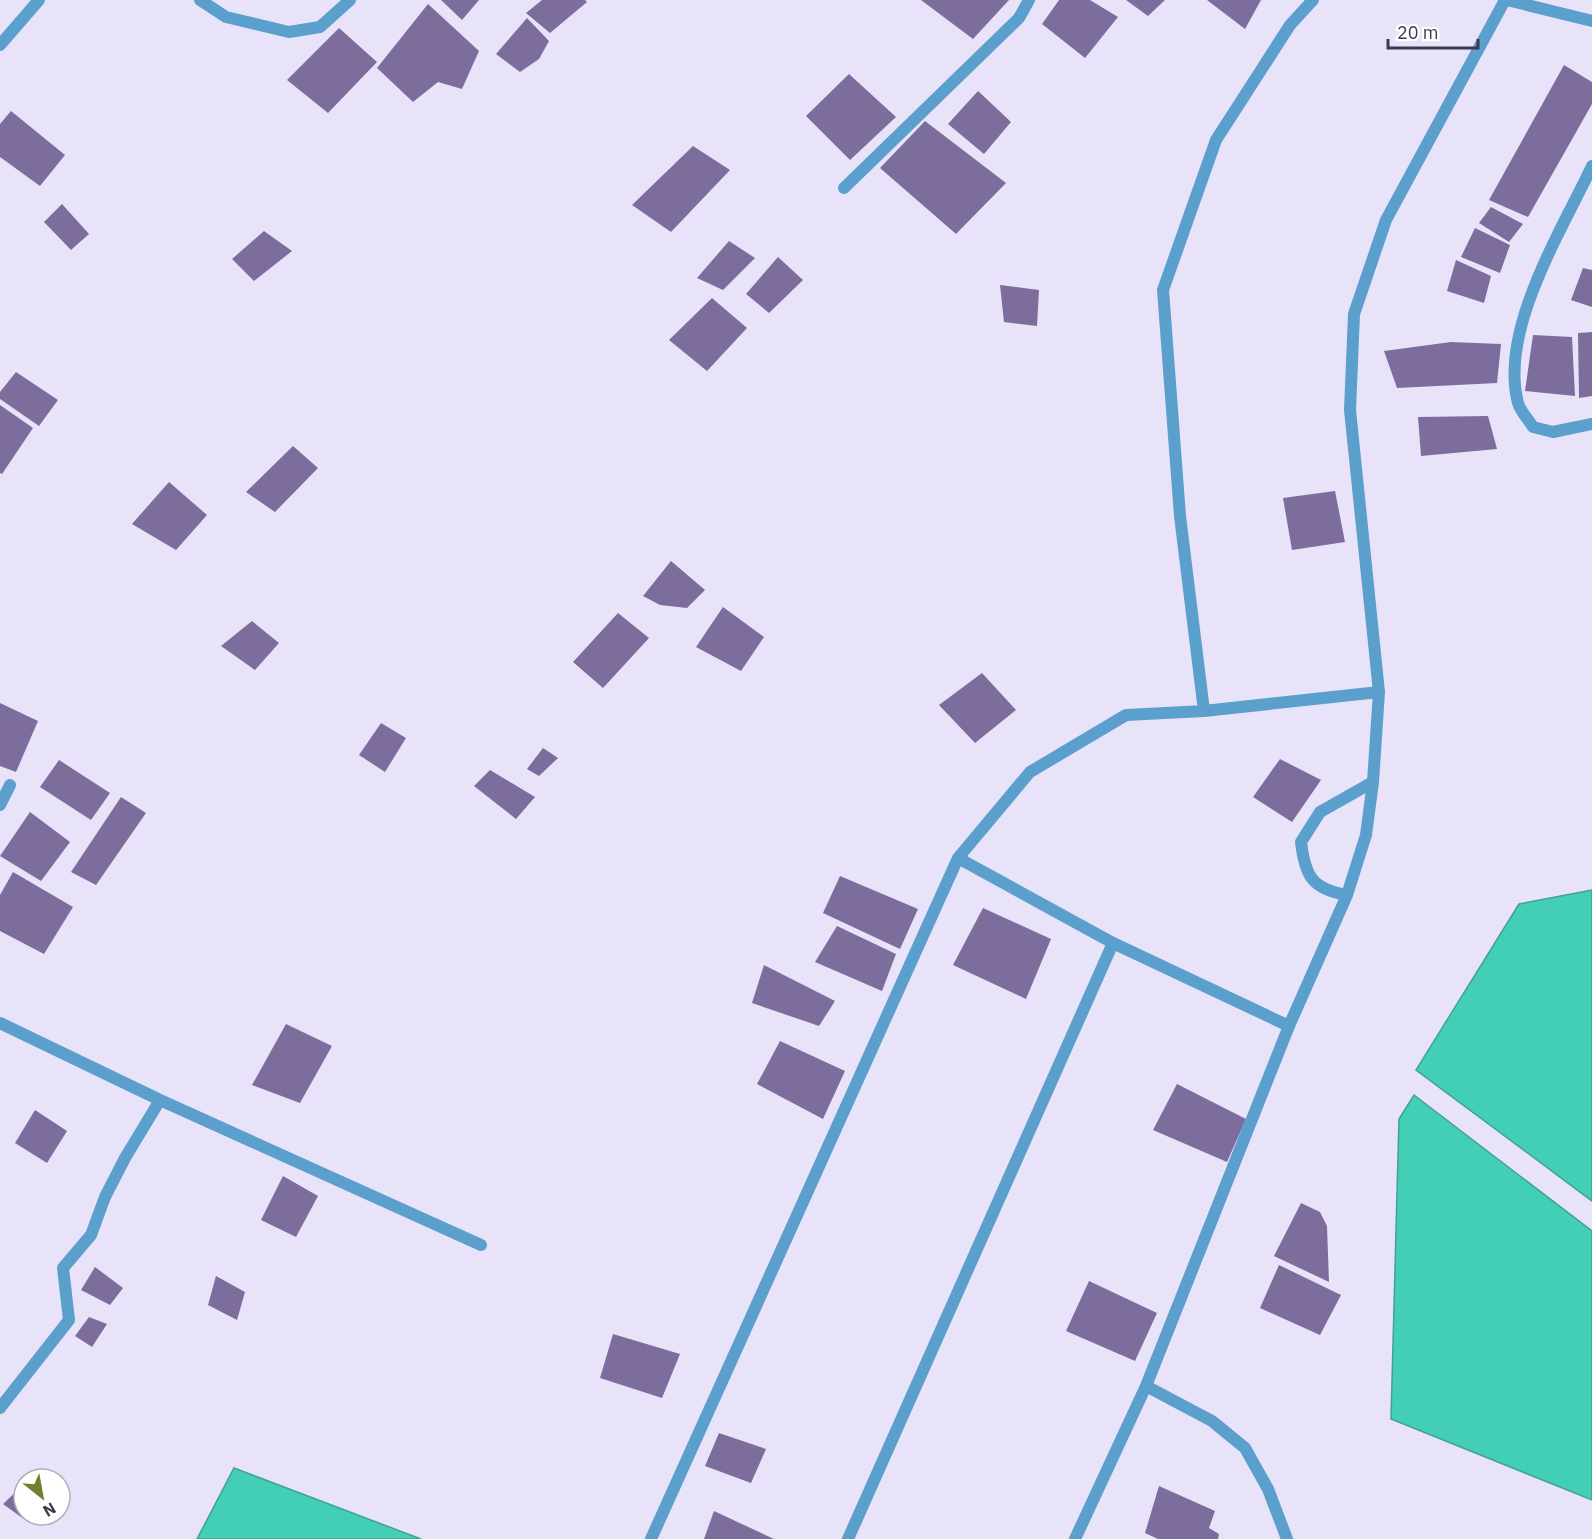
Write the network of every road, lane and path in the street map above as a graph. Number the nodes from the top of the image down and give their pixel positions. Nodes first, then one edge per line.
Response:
1 (39, 0) edge
2 (200, 0) edge
3 (350, 0) edge
4 (1029, 0) edge
5 (1313, 0) edge
6 (1506, 0) edge
7 (1592, 21) edge
8 (0, 45) edge
9 (1592, 166) edge
10 (844, 188) dead end
11 (1592, 424) edge
12 (1379, 692) junction
13 (1204, 711) junction
14 (1373, 782) junction
15 (10, 785) dead end
16 (0, 805) edge
17 (958, 858) junction
18 (1347, 895) junction
19 (1113, 943) junction
20 (0, 1023) edge
21 (1288, 1026) junction
22 (160, 1100) junction
23 (481, 1245) dead end
24 (1146, 1386) junction
25 (0, 1408) edge
26 (651, 1539) edge
27 (848, 1539) edge
28 (1074, 1539) edge
29 (1287, 1539) edge

1 - 8 street
2 - 3 street
4 - 10 street
5 - 13 street
6 - 7 street
6 - 12 street
9 - 11 street
12 - 13 street
12 - 14 street
13 - 17 street
14 - 18 street
14 - 18 street
15 - 16 street
17 - 19 street
17 - 26 street
18 - 21 street
19 - 21 street
19 - 27 street
20 - 22 street
21 - 24 street
22 - 23 street
22 - 25 street
24 - 28 street
24 - 29 street

